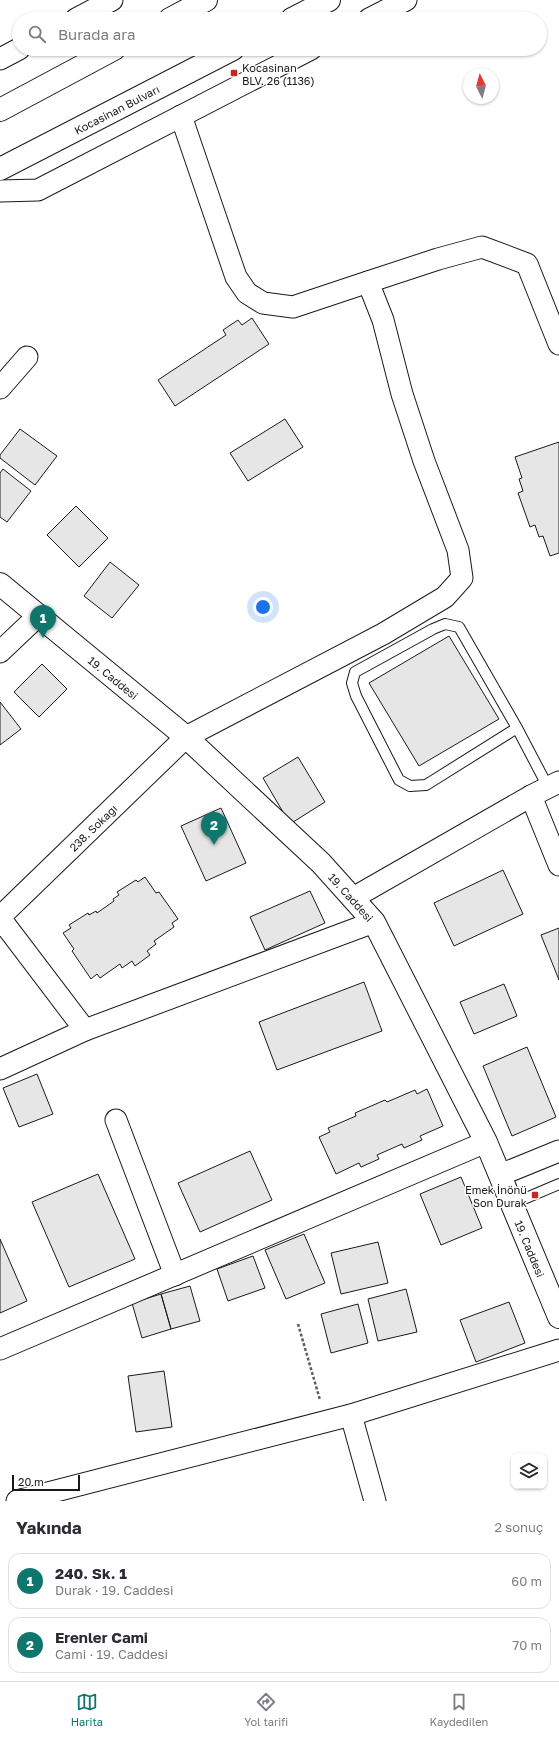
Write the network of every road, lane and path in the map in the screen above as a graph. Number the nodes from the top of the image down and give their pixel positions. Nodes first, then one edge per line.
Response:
1 (112, 0) edge
2 (206, 0) edge
3 (329, 0) edge
4 (406, 0) edge
5 (89, 12) edge
6 (183, 12) edge
7 (306, 12) edge
8 (383, 12) edge
9 (12, 53) edge
10 (101, 56) edge
11 (219, 56) edge
12 (297, 56) edge
13 (0, 59) edge
14 (0, 110) edge
15 (181, 116) junction
16 (0, 169) edge
17 (0, 191) edge
18 (368, 282) junction
19 (559, 344) edge
20 (27, 357) dead end
21 (0, 388) edge
22 (0, 584) edge
23 (39, 615) junction
24 (0, 652) edge
25 (517, 728) junction
26 (186, 738) junction
27 (546, 788) edge
28 (559, 865) edge
29 (352, 898) junction
30 (0, 917) edge
31 (374, 922) junction
32 (85, 1030) junction
33 (0, 1069) edge
34 (116, 1120) dead end
35 (486, 1142) junction
36 (559, 1151) edge
37 (500, 1175) junction
38 (559, 1184) edge
39 (512, 1204) junction
40 (175, 1275) junction
41 (559, 1317) edge
42 (298, 1324) dead end
43 (0, 1349) edge
44 (559, 1350) edge
45 (351, 1415) junction
46 (326, 1421) junction
47 (17, 1501) edge
48 (375, 1501) edge

1 - 5 street
2 - 6 main road
3 - 7 main road
4 - 8 street
9 - 13 street
10 - 14 main road
11 - 16 main road, Kocasinan Bulvarı
12 - 15 street
15 - 17 street
15 - 18 street
18 - 19 street
18 - 26 street, 238. Sokağı
20 - 21 street
22 - 23 main road, 19. Caddesi
23 - 24 street
23 - 26 main road, 19. Caddesi
25 - 25 lane
25 - 27 lane
26 - 29 main road, 19. Caddesi
26 - 30 street, 238. Sokağı
27 - 28 street
27 - 29 street
29 - 31 main road, 19. Caddesi
30 - 32 street
31 - 32 street
31 - 35 main road, 19. Caddesi
32 - 33 street
34 - 40 street
35 - 37 main road, 19. Caddesi
35 - 40 street
36 - 37 street
37 - 39 main road, 19. Caddesi
38 - 39 lane
39 - 41 main road, 19. Caddesi
40 - 43 street
42 - 46 path
44 - 45 street
45 - 46 street
45 - 48 street
46 - 47 street

